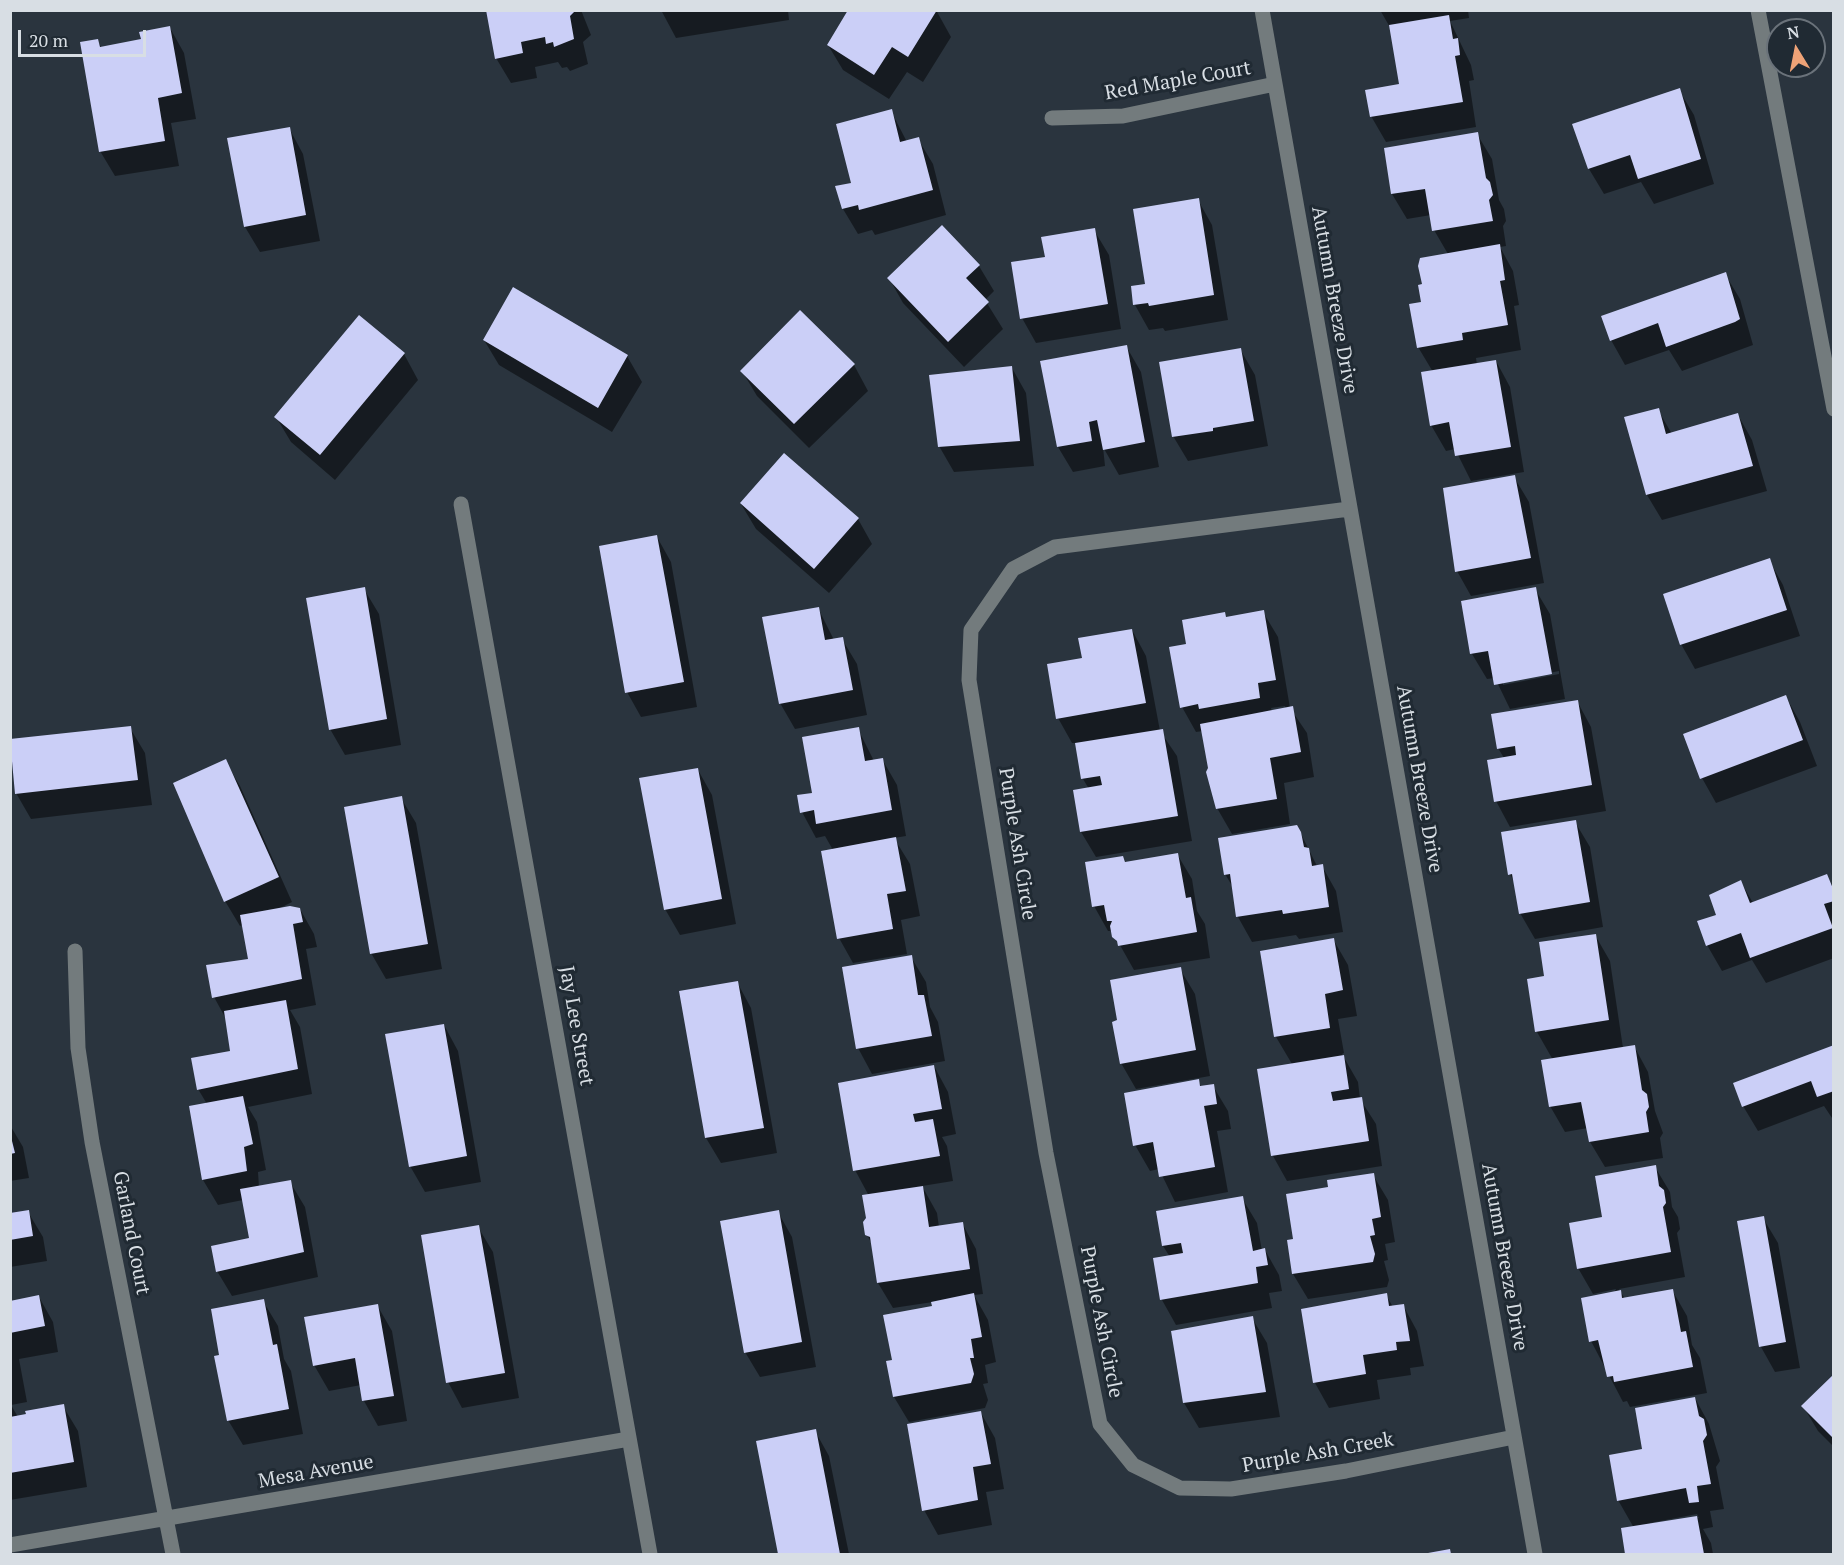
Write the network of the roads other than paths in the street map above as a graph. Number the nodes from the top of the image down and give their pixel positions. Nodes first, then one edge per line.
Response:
1 (1262, 10) edge
2 (1758, 10) edge
3 (1275, 84) junction
4 (1052, 118) dead end
5 (1833, 409) edge
6 (461, 504) dead end
7 (1349, 509) junction
8 (75, 951) dead end
9 (1514, 1437) junction
10 (629, 1439) junction
11 (1133, 1465) joint
12 (166, 1520) junction
13 (10, 1545) edge
14 (173, 1554) edge
15 (650, 1554) edge
16 (1536, 1554) edge

1 - 3 street, Autumn Breeze Drive
2 - 5 street
3 - 4 street, Red Maple Court
3 - 7 street, Autumn Breeze Drive
6 - 10 street, Jay Lee Street
7 - 9 street, Autumn Breeze Drive
7 - 11 street, Purple Ash Circle
8 - 12 street, Garland Court
9 - 11 street, Purple Ash Creek
9 - 16 street, Autumn Breeze Drive
10 - 12 street, Mesa Avenue
10 - 15 street, Jay Lee Street
12 - 13 street, Mesa Avenue
12 - 14 street, Garland Court

